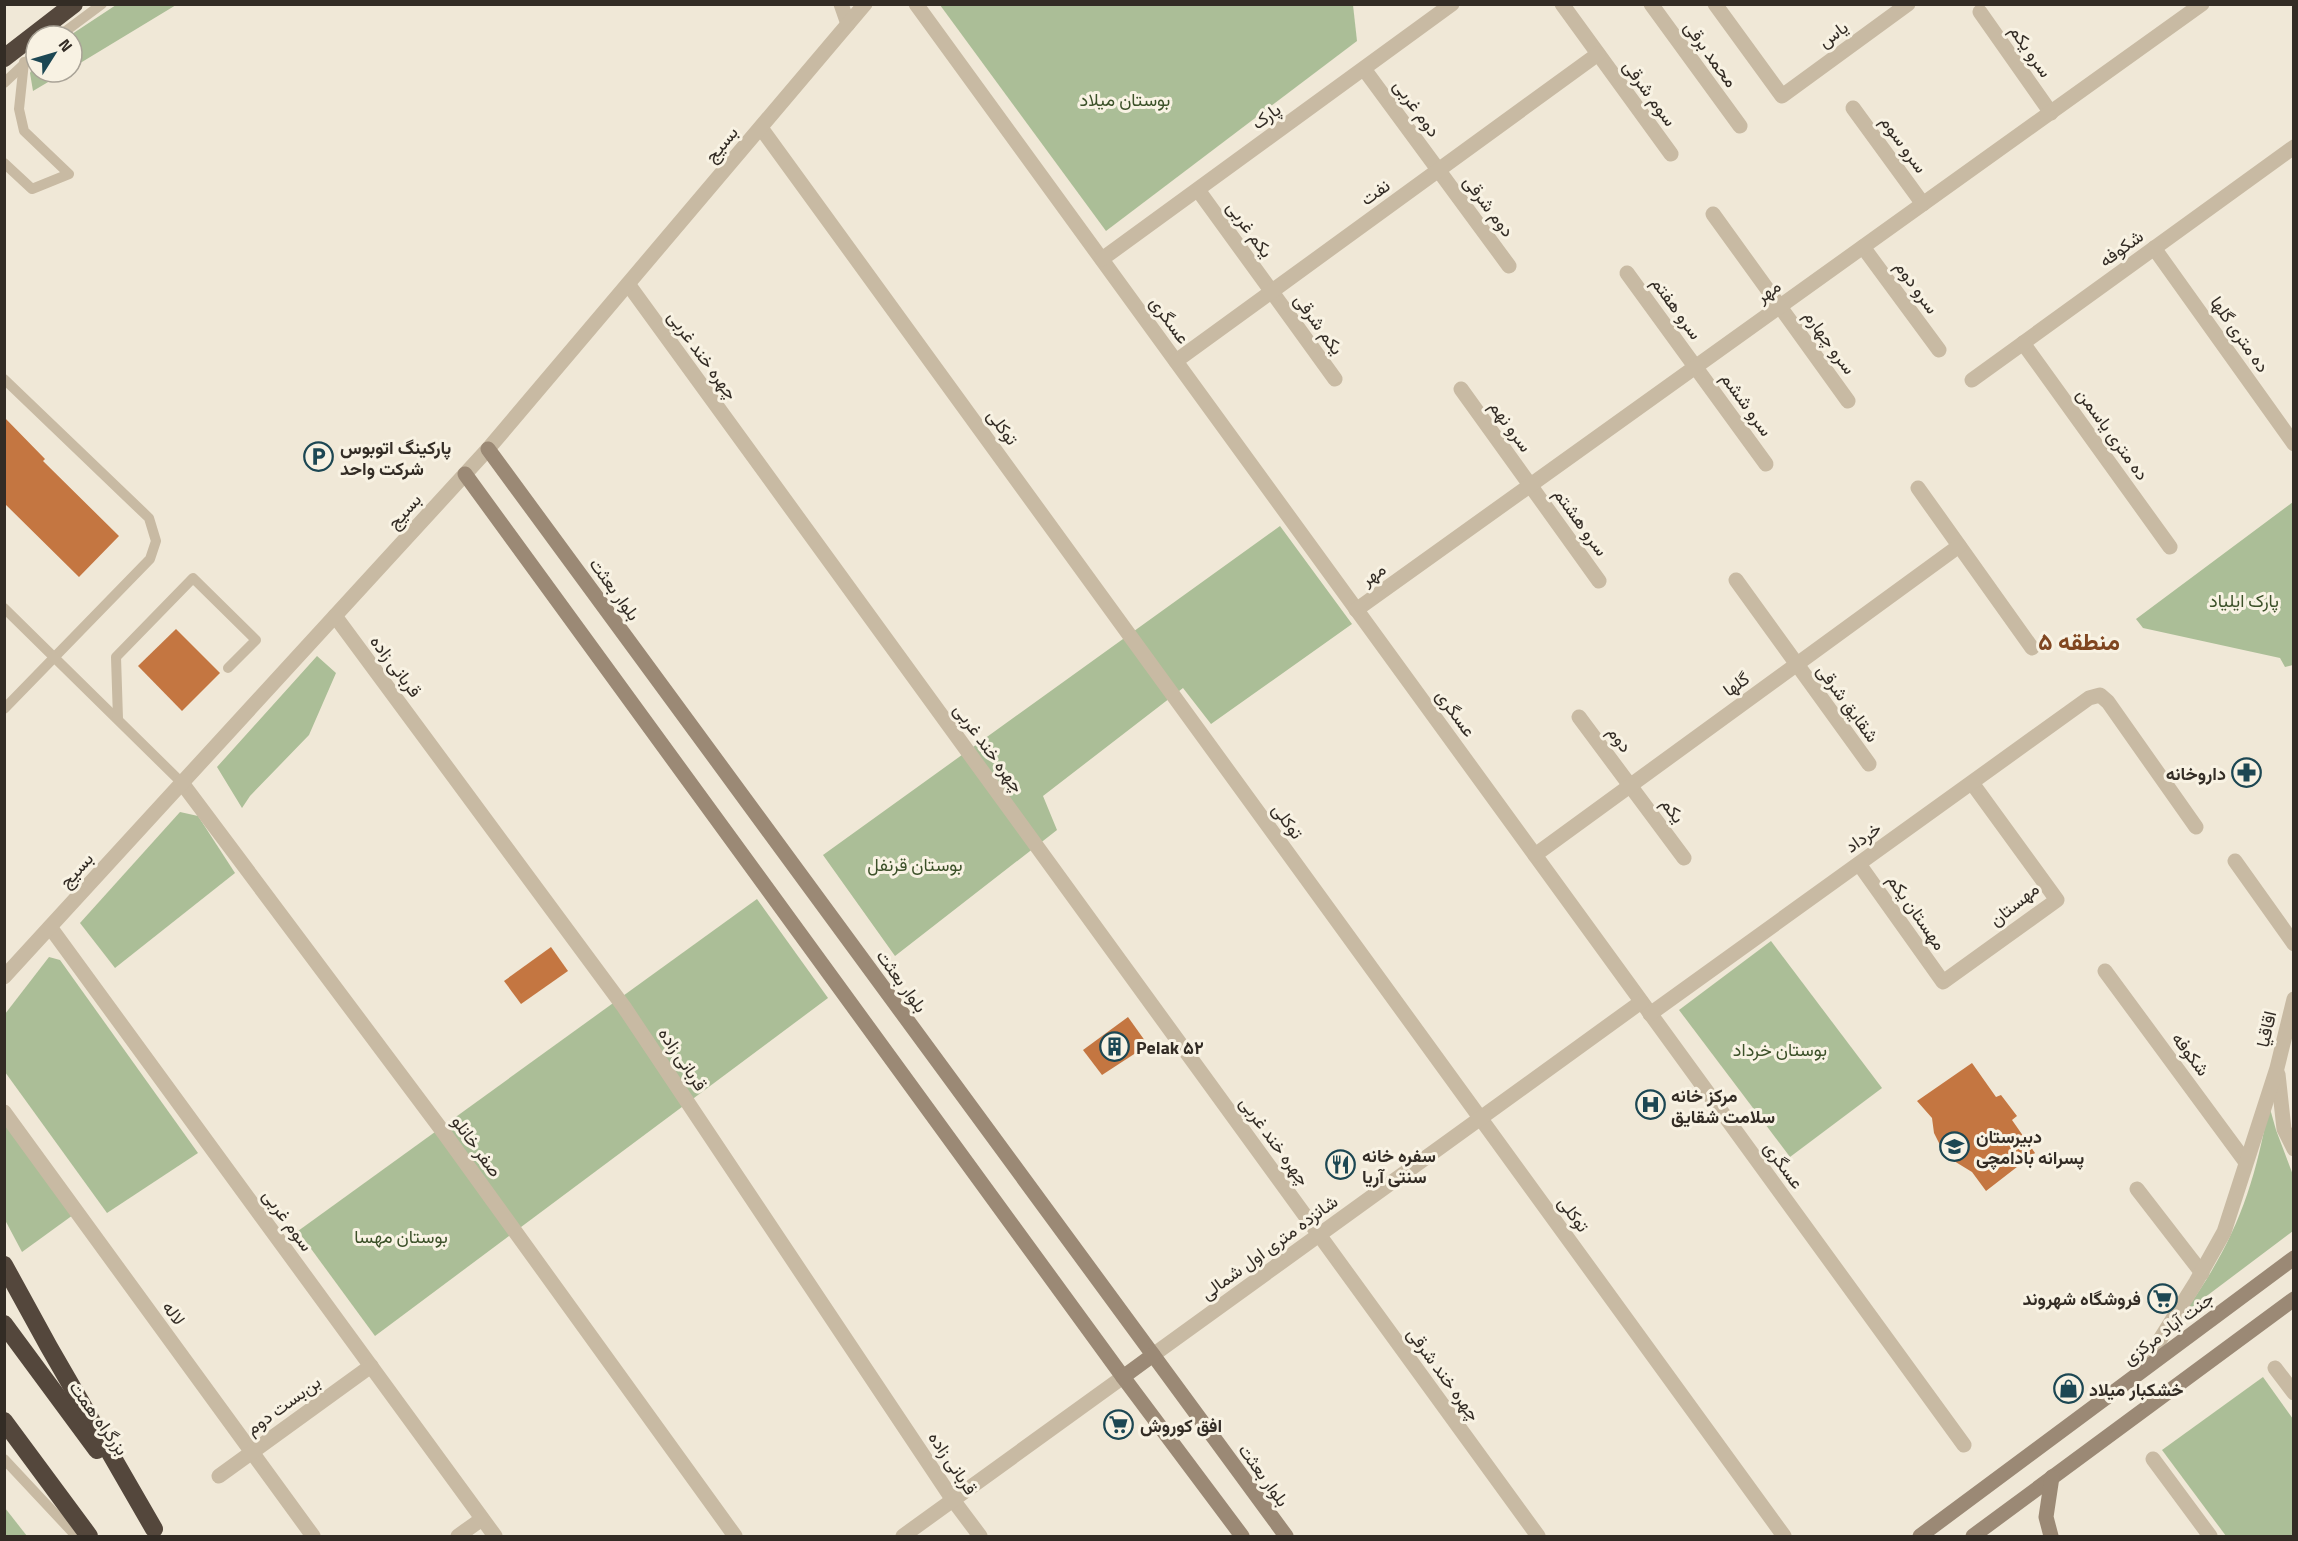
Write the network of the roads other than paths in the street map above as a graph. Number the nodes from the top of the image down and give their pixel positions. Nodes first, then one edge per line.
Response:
1 (74, 4) edge
2 (102, 4) edge
3 (841, 4) edge
4 (865, 4) edge
5 (916, 4) edge
6 (1452, 4) edge
7 (1562, 4) edge
8 (1651, 4) edge
9 (1715, 4) edge
10 (1908, 4) edge
11 (2202, 4) edge
12 (1980, 12) dead end
13 (75, 24) edge
14 (848, 24) junction
15 (1598, 54) junction
16 (4, 58) edge
17 (24, 62) joint
18 (1364, 69) junction
19 (4, 82) edge
20 (1782, 96) joint
21 (1853, 108) dead end
22 (2051, 113) junction
23 (1740, 126) dead end
24 (761, 128) junction
25 (1671, 154) dead end
26 (2291, 155) edge
27 (4, 163) edge
28 (1438, 170) junction
29 (1197, 190) junction
30 (1923, 204) junction
31 (1713, 214) dead end
32 (1863, 247) junction
33 (2154, 248) junction
34 (1101, 259) junction
35 (1509, 266) dead end
36 (1627, 273) dead end
37 (628, 284) junction
38 (1271, 291) junction
39 (1780, 307) junction
40 (2024, 343) junction
41 (1939, 350) dead end
42 (1176, 361) junction
43 (1695, 367) junction
44 (1335, 379) dead end
45 (4, 380) edge
46 (1972, 380) dead end
47 (1461, 389) dead end
48 (1848, 401) dead end
49 (2294, 444) edge
50 (488, 449) junction
51 (1766, 464) dead end
52 (465, 474) junction
53 (1530, 486) junction
54 (1918, 488) dead end
55 (1959, 546) junction
56 (2170, 547) dead end
57 (1736, 580) dead end
58 (1599, 581) dead end
59 (4, 608) edge
60 (1356, 610) junction
61 (335, 616) junction
62 (2032, 648) dead end
63 (55, 657) junction
64 (1797, 664) junction
65 (228, 668) dead end
66 (4, 709) edge
67 (1579, 717) dead end
68 (118, 719) junction
69 (1869, 764) dead end
70 (182, 783) junction
71 (1972, 783) junction
72 (1630, 785) junction
73 (2196, 827) dead end
74 (1535, 855) junction
75 (1684, 858) dead end
76 (2235, 861) dead end
77 (1859, 864) junction
78 (50, 927) junction
79 (2294, 944) edge
80 (2105, 971) dead end
81 (4, 977) edge
82 (1943, 982) joint
83 (2294, 999) edge
84 (1646, 1008) junction
85 (2277, 1068) junction
86 (4, 1112) edge
87 (1480, 1118) junction
88 (2294, 1149) edge
89 (2246, 1161) junction
90 (2136, 1189) dead end
91 (1319, 1235) junction
92 (2294, 1258) edge
93 (4, 1265) edge
94 (2202, 1273) junction
95 (2294, 1299) edge
96 (4, 1324) edge
97 (1152, 1356) junction
98 (371, 1366) junction
99 (2275, 1368) dead end
100 (2138, 1375) junction
101 (1123, 1377) junction
102 (2294, 1393) edge
103 (4, 1421) edge
104 (4, 1437) edge
105 (1964, 1445) dead end
106 (252, 1453) junction
107 (4, 1459) edge
108 (2153, 1459) dead end
109 (219, 1476) dead end
110 (2052, 1477) junction
111 (953, 1500) junction
112 (67, 1507) junction
113 (482, 1519) junction
114 (157, 1533) edge
115 (76, 1536) edge
116 (89, 1536) edge
117 (313, 1536) edge
118 (458, 1536) edge
119 (495, 1536) edge
120 (735, 1536) edge
121 (903, 1536) edge
122 (980, 1536) edge
123 (1242, 1536) edge
124 (1286, 1536) edge
125 (1538, 1536) edge
126 (1784, 1536) edge
127 (1920, 1536) edge
128 (1976, 1536) edge
129 (2051, 1536) edge
130 (2210, 1536) edge

1 - 16 highway
2 - 13 lane
3 - 14 street
4 - 14 street, بسیج
5 - 34 street, عسگری
6 - 18 street, پارک
7 - 15 street
8 - 23 street, محمد برقی
9 - 20 street, محمد برقی
10 - 20 street, یاس
11 - 22 street, مهر
12 - 22 street, سرو یکم
14 - 24 street, بسیج
15 - 25 street, سوم شرقی
15 - 28 street, نفت
17 - 19 lane
17 - 27 lane
18 - 28 street, دوم غربی
18 - 29 street, پارک
21 - 30 street, سرو سوم
22 - 30 street, مهر
24 - 37 street, بسیج
24 - 87 street, توکلی
26 - 33 street, شکوفه
28 - 35 street, دوم شرقی
28 - 38 street, نفت
29 - 34 street, پارک
29 - 38 street, یکم غربی
30 - 32 street, مهر
31 - 39 street, سرو چهارم
32 - 39 street, مهر
32 - 41 street, سرو دوم
33 - 40 street, شکوفه
33 - 49 street, ده متری گلها
34 - 42 street, عسگری
36 - 43 street, سرو هفتم
37 - 50 street, بسیج
37 - 91 street, چهره خند غربی
38 - 42 street, نفت
38 - 44 street, یکم شرقی
39 - 43 street, مهر
39 - 48 street, سرو چهارم
40 - 46 street, شکوفه
40 - 56 street, ده متری یاسمن
42 - 60 street, عسگری
43 - 51 street, سرو ششم
43 - 53 street, مهر
45 - 63 lane
47 - 53 street, سرو نهم
50 - 52 street, بسیج
50 - 97 street, بلوار بعثت
52 - 61 street, بسیج
52 - 101 street
53 - 58 street, سرو هشتم
53 - 60 street, مهر
54 - 55 street
55 - 62 street
55 - 64 street, گلها
57 - 64 street, شقایق شرقی
59 - 63 lane
60 - 74 street, عسگری
61 - 70 street, بسیج
61 - 111 street, قربانی زاده
63 - 66 lane
63 - 68 lane
64 - 69 street, شقایق شرقی
64 - 72 street, گلها
65 - 68 lane
67 - 72 street, دوم
68 - 70 lane
70 - 78 street, بسیج
70 - 120 street, صفر خانلو
71 - 73 street, خرداد
71 - 77 street, خرداد
71 - 82 street, مهستان
72 - 74 street, گلها
72 - 75 street, یکم
74 - 84 street, عسگری
76 - 79 street
77 - 82 street, مهستان یکم
77 - 84 street, خرداد
78 - 81 street, بسیج
78 - 98 street, سوم غربی
80 - 89 street, شکوفه
83 - 85 street, اقاقیا
84 - 87 street, شانزده متری اول شمالی
84 - 105 street, عسگری
85 - 88 street
85 - 89 street, اقاقیا
86 - 106 street, لاله
87 - 91 street, شانزده متری اول شمالی
87 - 126 street, توکلی
89 - 94 street, اقاقیا
90 - 94 street
91 - 97 street, شانزده متری اول شمالی
91 - 125 street, چهره خند شرقی
92 - 100 street, جنت آباد مرکزی
93 - 114 highway
94 - 100 street, اقاقیا
95 - 110 street
96 - 114 highway, بزرگراه همت
97 - 101 street
97 - 124 street, بلوار بعثت
98 - 106 street, بن‌بست دوم
98 - 113 street, سوم غربی
99 - 102 street
100 - 127 street, جنت آباد مرکزی
101 - 111 street
101 - 123 street
103 - 112 highway
104 - 112 highway
106 - 109 street, بن‌بست دوم
106 - 117 street, لاله
107 - 115 lane
108 - 130 street
110 - 128 street
110 - 129 street
111 - 121 street
111 - 122 street, قربانی زاده
112 - 116 highway
113 - 118 street
113 - 119 street, سوم غربی

